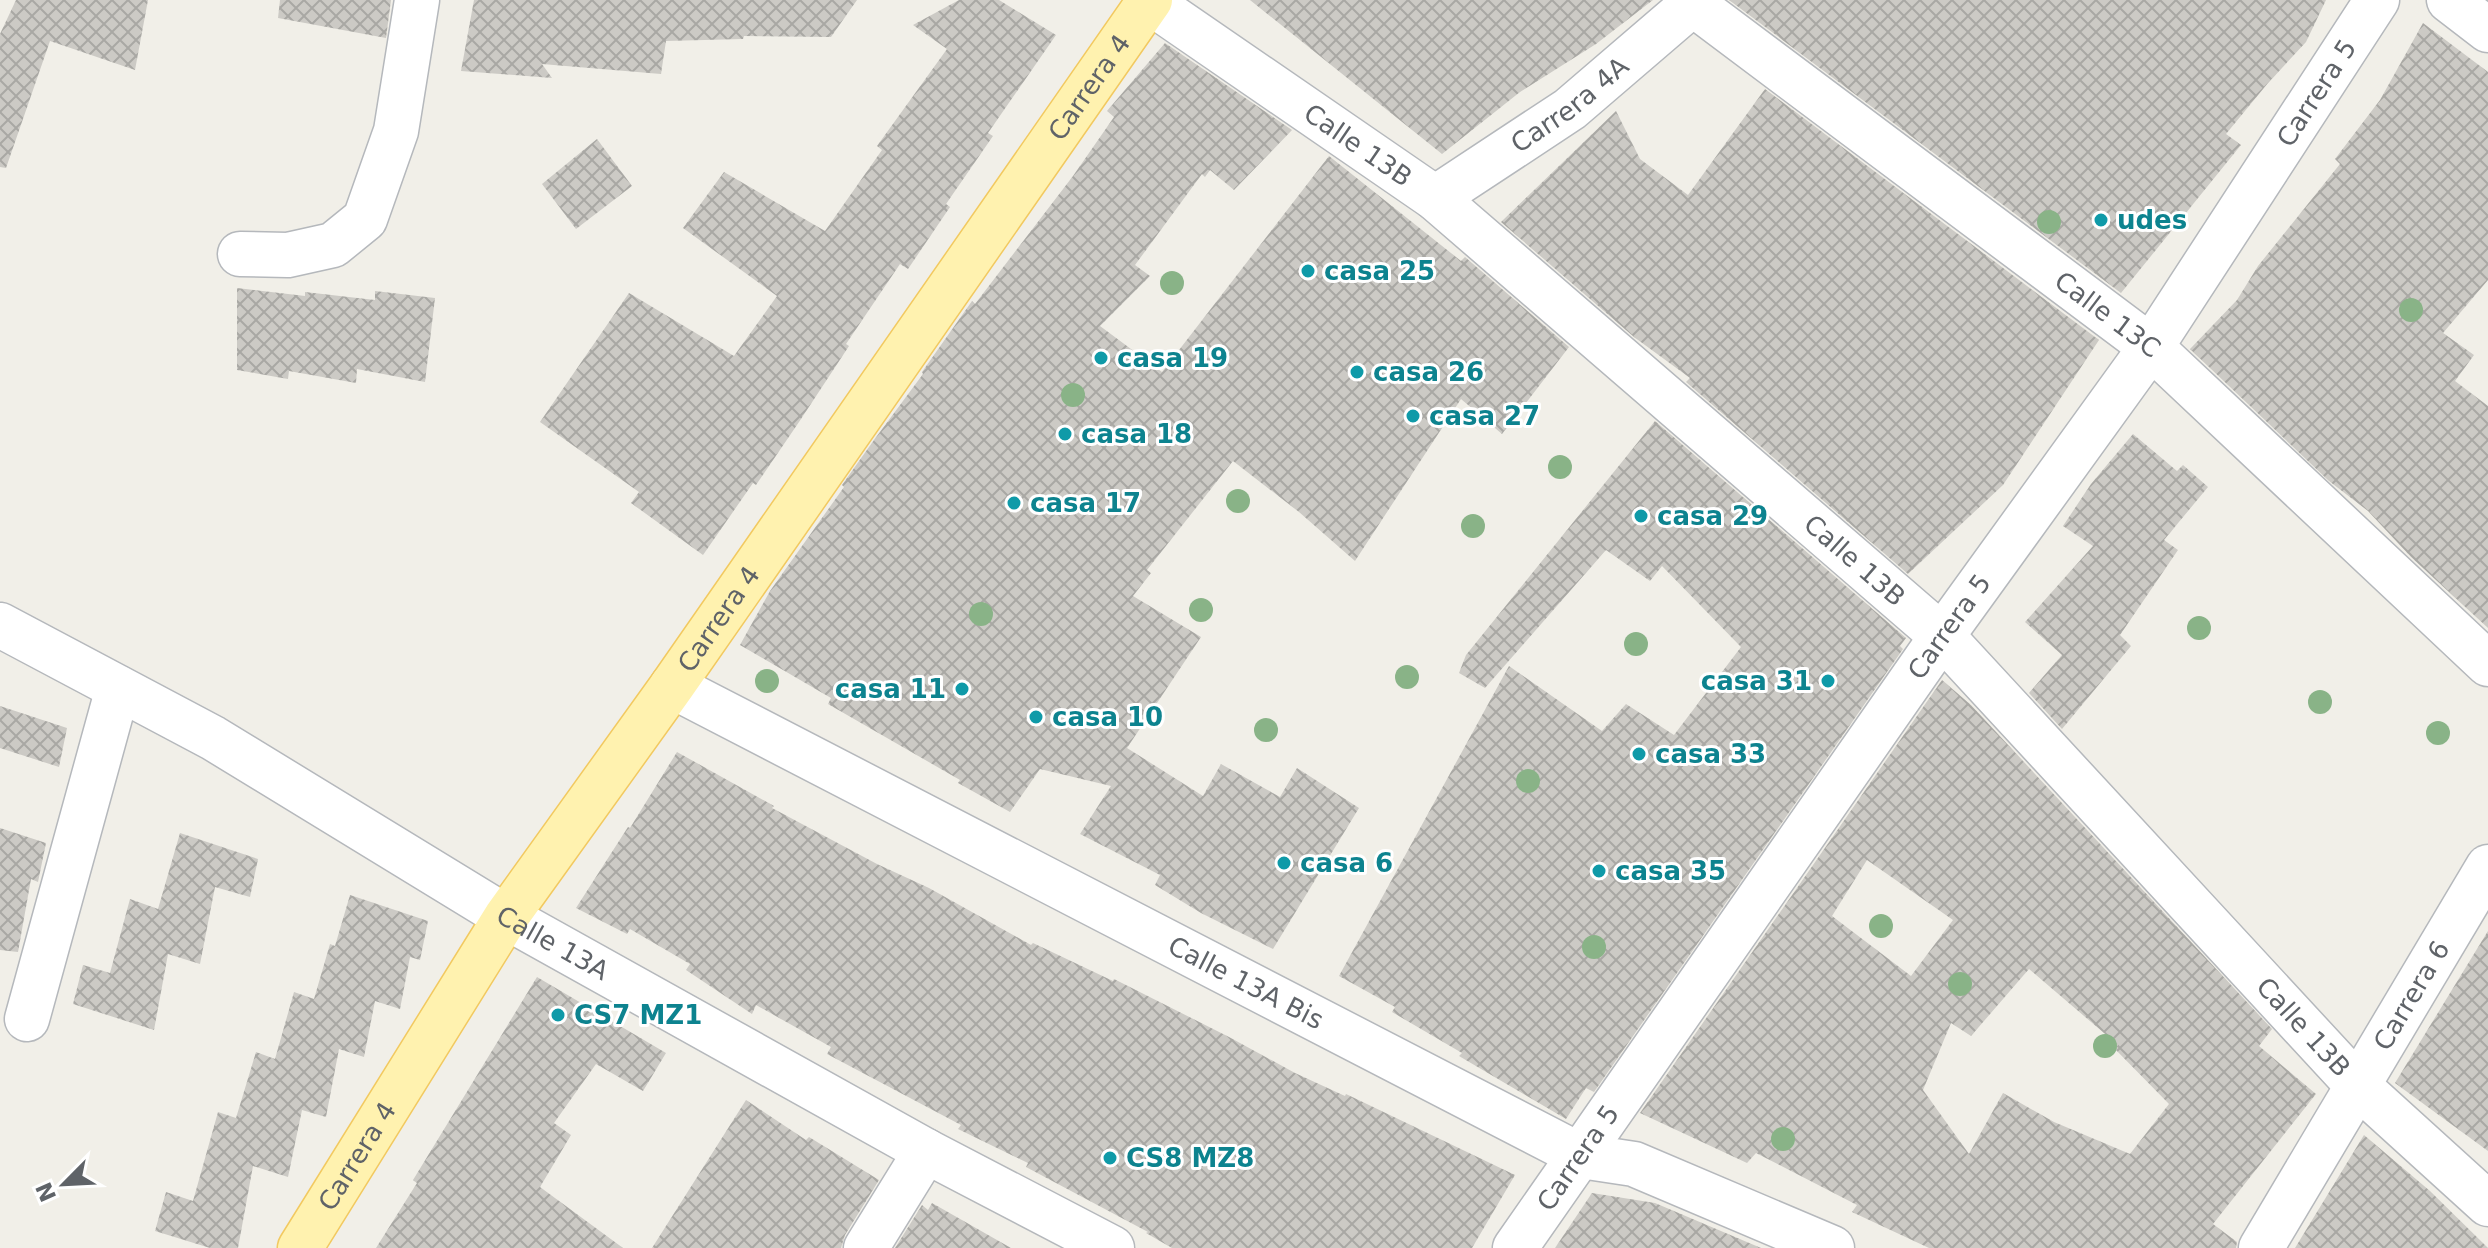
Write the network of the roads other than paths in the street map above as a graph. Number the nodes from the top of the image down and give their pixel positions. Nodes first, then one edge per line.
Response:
1 (417, 0) edge
2 (1149, 0) edge
3 (2377, 0) edge
4 (2449, 0) edge
5 (1695, 2) edge
6 (2488, 30) edge
7 (1435, 198) junction
8 (240, 254) dead end
9 (2151, 347) junction
10 (0, 625) edge
11 (1942, 636) junction
12 (2488, 664) edge
13 (672, 686) junction
14 (118, 688) junction
15 (2488, 867) edge
16 (506, 917) junction
17 (27, 1019) dead end
18 (2358, 1086) junction
19 (926, 1151) junction
20 (1581, 1156) junction
21 (2488, 1204) edge
22 (300, 1248) edge
23 (866, 1248) edge
24 (1112, 1248) edge
25 (1515, 1248) edge
26 (1832, 1248) edge
27 (2261, 1248) edge

1 - 8 street
2 - 7 street, Calle 13B
2 - 13 main road, Carrera 4
3 - 9 street, Carrera 5
4 - 6 street
5 - 7 street, Carrera 4A
5 - 9 street, Calle 13C
7 - 11 street, Calle 13B
9 - 11 street, Carrera 5
9 - 12 street, Calle 13C
10 - 14 street, Calle 13A
11 - 18 street, Calle 13B
11 - 20 street, Carrera 5
13 - 16 main road, Carrera 4
13 - 20 street, Calle 13A Bis
14 - 16 street, Calle 13A
14 - 17 street
15 - 18 street, Carrera 6
16 - 19 street, Calle 13A
16 - 22 main road, Carrera 4
18 - 21 street, Calle 13B
18 - 27 street, Carrera 6
19 - 23 street
19 - 24 street, Calle 13A
20 - 25 street, Carrera 5
20 - 26 street, Calle 13A Bis

